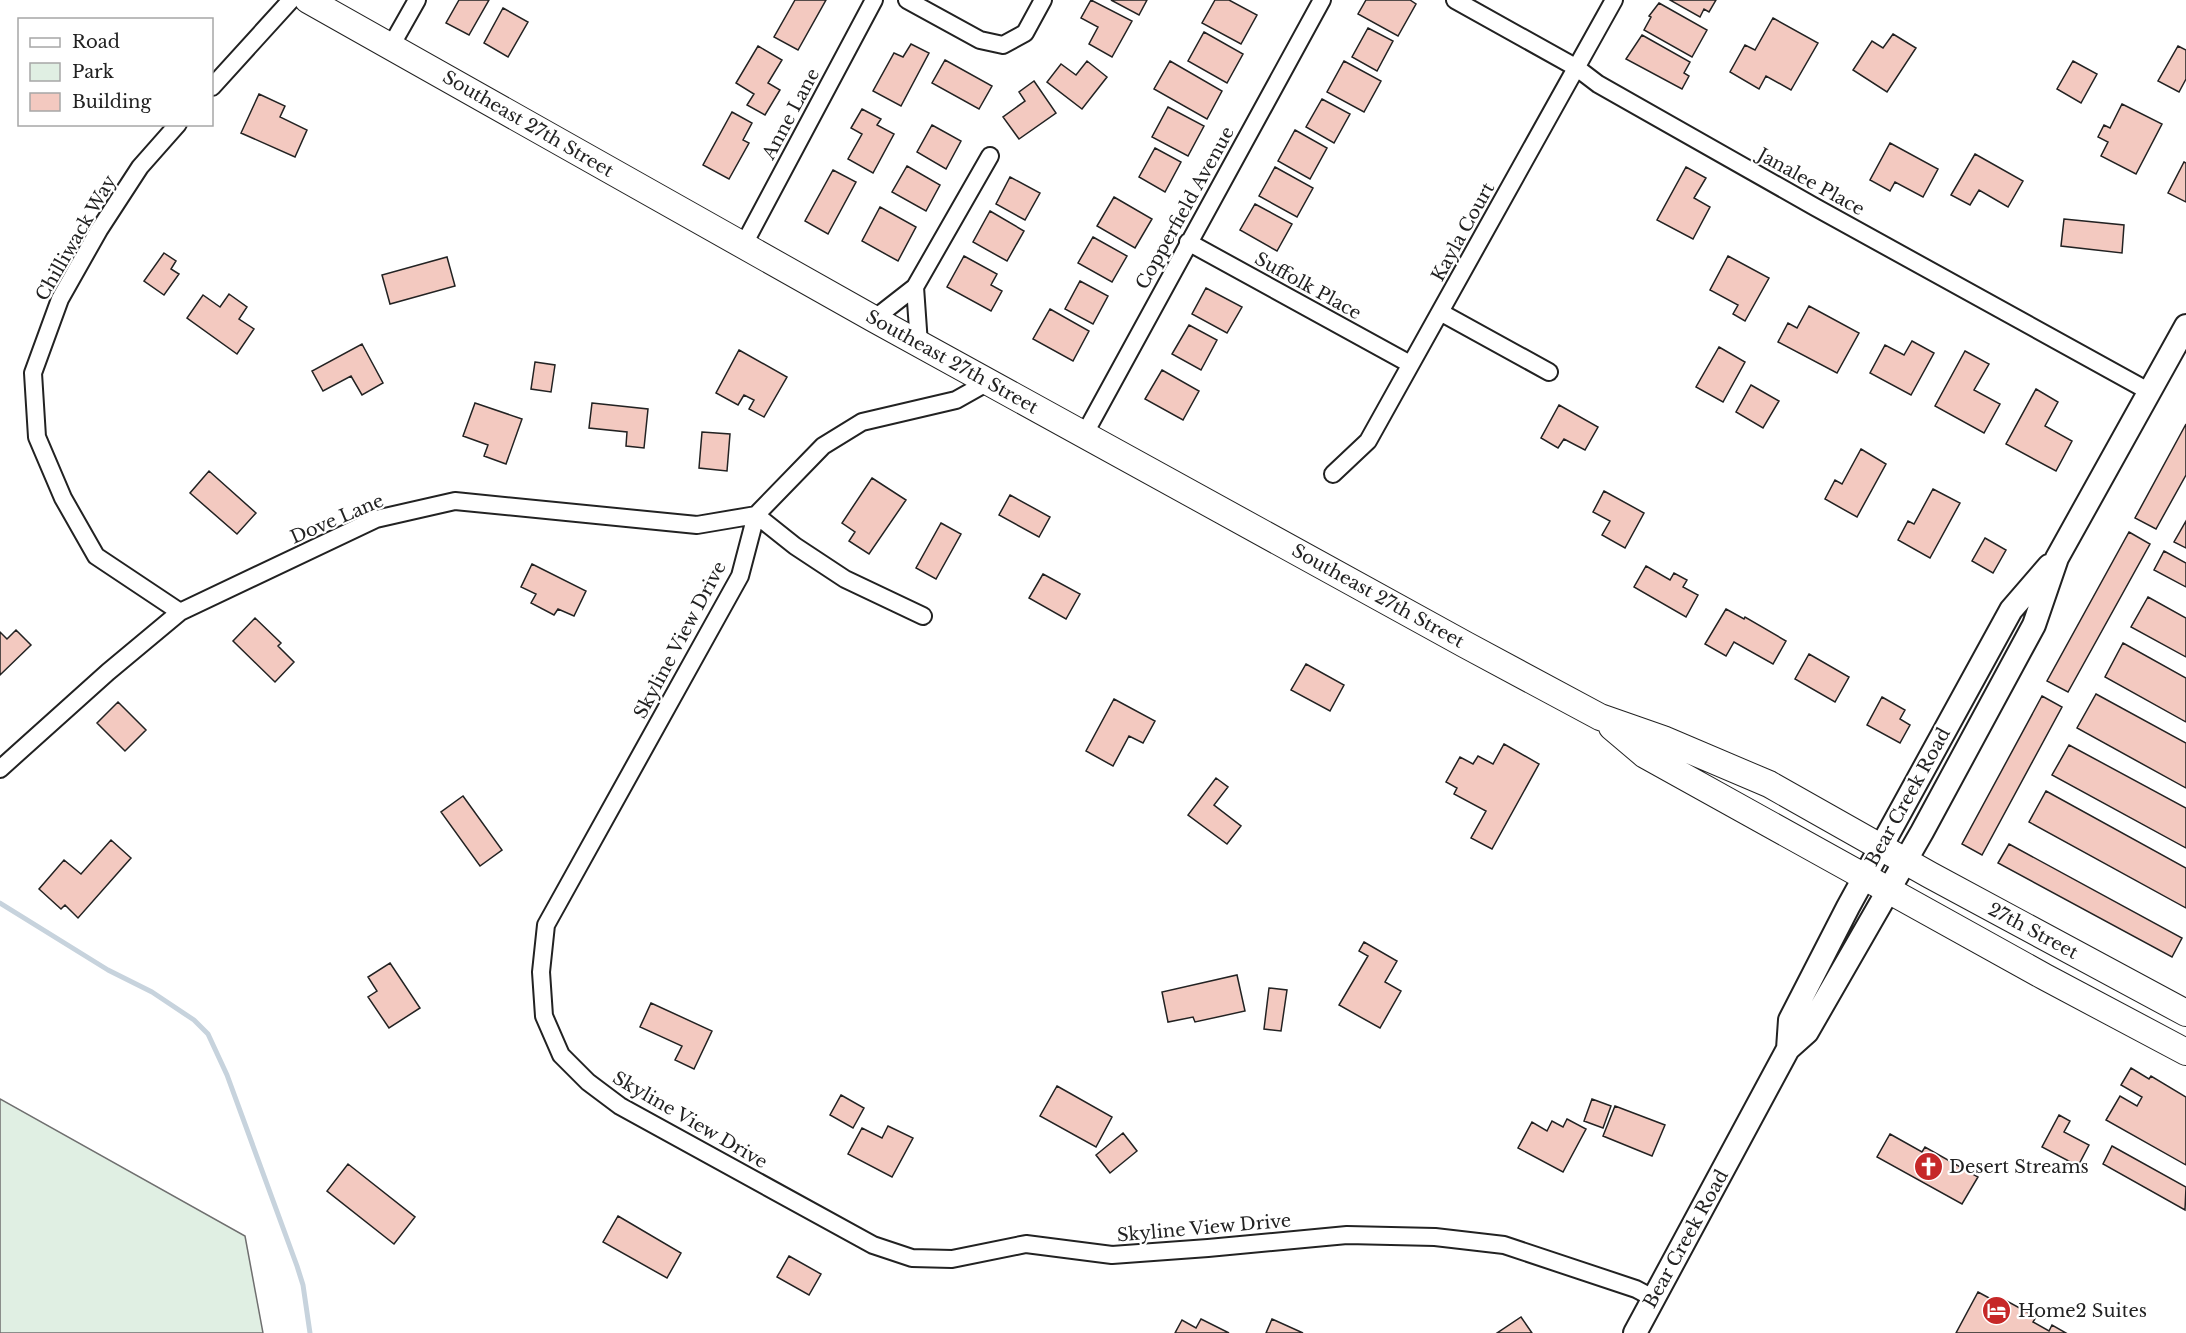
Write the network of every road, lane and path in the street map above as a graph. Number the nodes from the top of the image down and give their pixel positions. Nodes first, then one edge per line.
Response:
1 (291, 0) edge
2 (308, 0) edge
3 (417, 0) edge
4 (874, 0) edge
5 (907, 0) edge
6 (1043, 0) edge
7 (1322, 0) edge
8 (1455, 0) edge
9 (1614, 0) edge
10 (391, 46) junction
11 (1577, 68) junction
12 (213, 86) edge
13 (176, 126) edge
14 (990, 156) dead end
15 (1188, 242) junction
16 (743, 246) junction
17 (915, 287) junction
18 (1440, 312) junction
19 (874, 319) junction
20 (2186, 326) edge
21 (919, 344) junction
22 (1410, 364) junction
23 (1549, 372) dead end
24 (988, 382) junction
25 (2150, 392) junction
26 (1084, 435) junction
27 (1332, 474) dead end
28 (756, 515) junction
29 (2057, 558) junction
30 (180, 612) junction
31 (923, 616) dead end
32 (1600, 717) junction
33 (0, 769) edge
34 (1881, 847) junction
35 (1905, 861) junction
36 (1864, 877) junction
37 (1889, 891) junction
38 (2186, 1013) edge
39 (1788, 1049) junction
40 (2186, 1052) edge
41 (1653, 1298) junction
42 (1635, 1333) edge

1 - 12 street
2 - 10 main road, Southeast 27th Street
3 - 10 street
4 - 16 street, Anne Lane
5 - 6 street
7 - 15 street, Copperfield Avenue
8 - 11 street, Janalee Place
9 - 11 street, Kayla Court
10 - 16 main road, Southeast 27th Street
11 - 18 street, Kayla Court
11 - 25 street, Janalee Place
13 - 30 street, Chilliwack Way
14 - 17 street
15 - 22 street, Suffolk Place
15 - 26 street, Copperfield Avenue
16 - 19 main road, Southeast 27th Street
17 - 19 street
17 - 21 street
18 - 22 street, Kayla Court
18 - 23 street
19 - 21 main road, Southeast 27th Street
20 - 25 street, Bear Creek Road
21 - 24 main road, Southeast 27th Street
22 - 27 street, Kayla Court
24 - 26 main road, Southeast 27th Street
24 - 28 street, Skyline View Drive
25 - 29 street, Bear Creek Road
26 - 32 main road, Southeast 27th Street
28 - 30 street, Dove Lane
28 - 31 street
28 - 41 street, Skyline View Drive
29 - 34 street, Bear Creek Road
29 - 35 street, Bear Creek Road
30 - 33 street, Dove Lane
32 - 34 main road, Southeast 27th Street
32 - 36 main road, Southeast 27th Street
34 - 35 main road, 27th Street
34 - 36 street, Bear Creek Road
35 - 37 street, Bear Creek Road
35 - 38 main road, 27th Street
36 - 37 main road, Southeast 27th Street
36 - 39 street, Bear Creek Road
37 - 39 street, Bear Creek Road
37 - 40 main road, 27th Street
39 - 41 street, Bear Creek Road
41 - 42 street, Bear Creek Road

